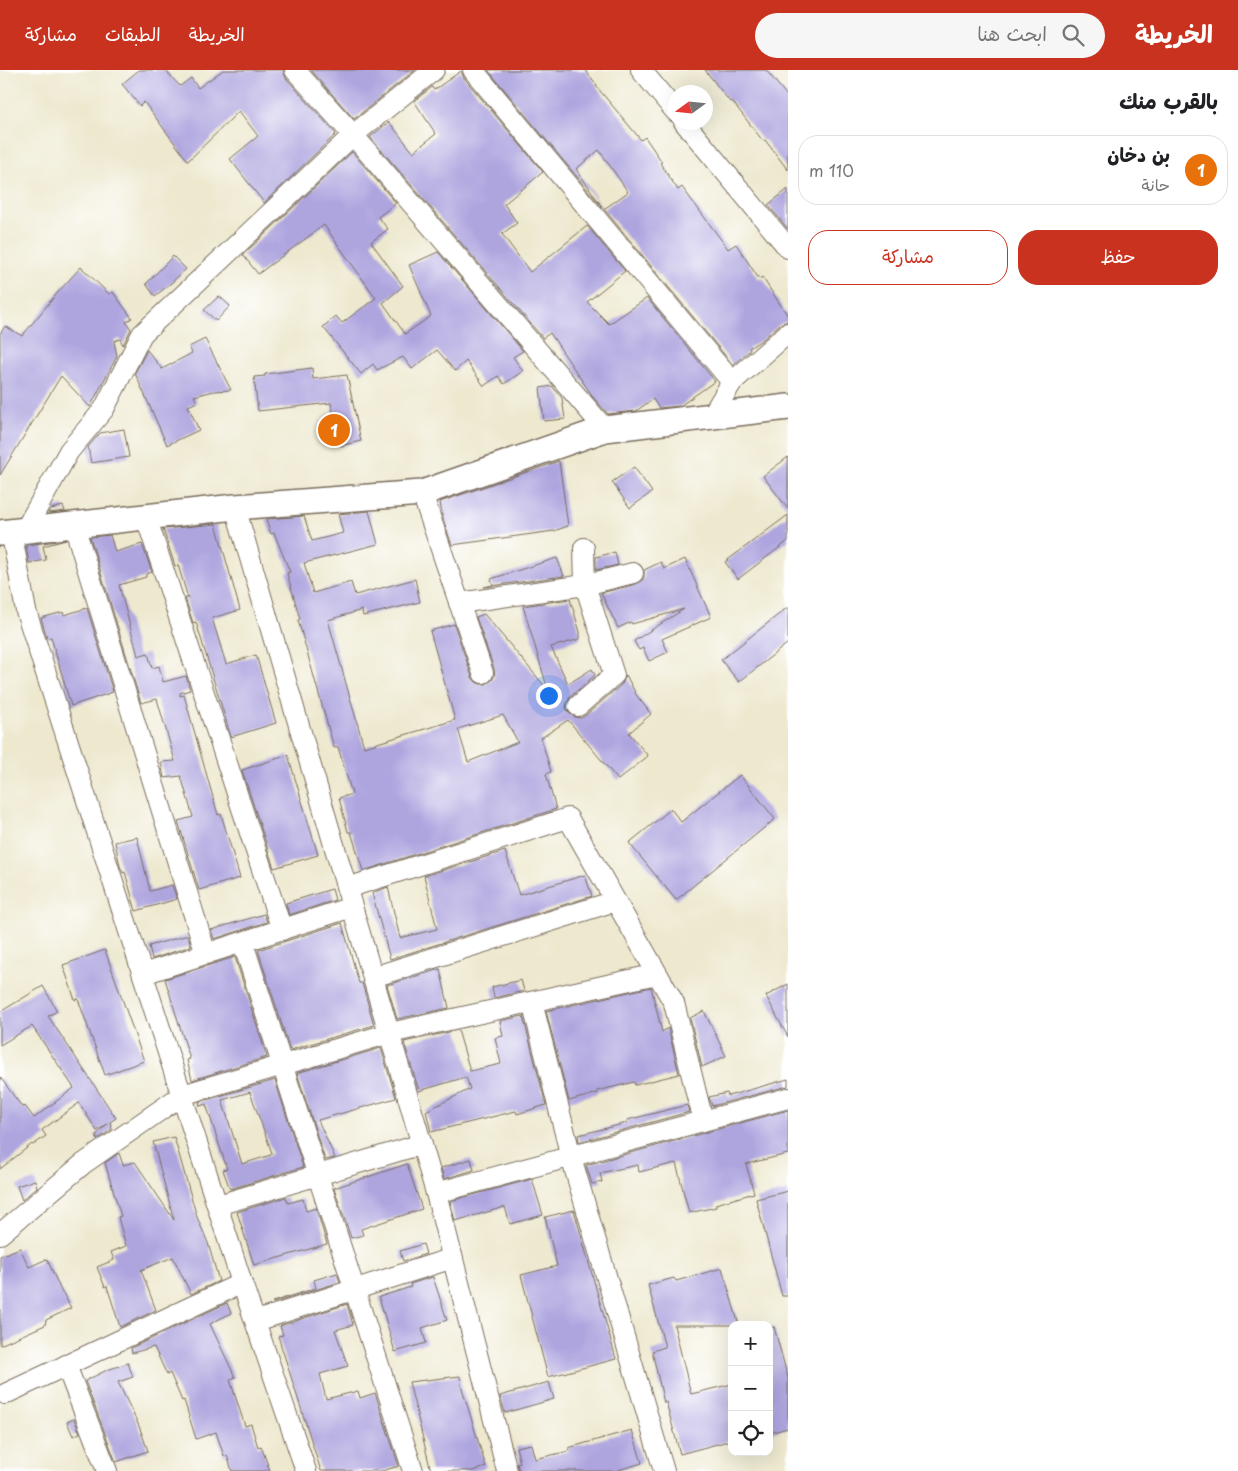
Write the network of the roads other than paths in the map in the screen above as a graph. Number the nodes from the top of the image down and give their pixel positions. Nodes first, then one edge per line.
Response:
1 (295, 70) edge
2 (434, 70) edge
3 (473, 70) edge
4 (641, 70) edge
5 (668, 102) edge
6 (691, 130) edge
7 (353, 135) junction
8 (788, 248) edge
9 (788, 333) edge
10 (732, 382) junction
11 (788, 408) edge
12 (712, 417) junction
13 (605, 429) junction
14 (422, 493) junction
15 (234, 507) junction
16 (146, 517) junction
17 (74, 525) junction
18 (12, 532) edge
19 (584, 548) dead end
20 (633, 573) dead end
21 (585, 585) junction
22 (459, 603) junction
23 (483, 673) dead end
24 (578, 706) dead end
25 (347, 888) junction
26 (615, 901) junction
27 (352, 907) junction
28 (282, 930) junction
29 (243, 942) junction
30 (206, 954) junction
31 (143, 974) junction
32 (657, 974) junction
33 (373, 976) junction
34 (532, 1002) junction
35 (390, 1033) junction
36 (282, 1065) junction
37 (182, 1095) junction
38 (788, 1098) edge
39 (703, 1121) junction
40 (422, 1144) junction
41 (570, 1157) junction
42 (318, 1175) junction
43 (436, 1193) junction
44 (218, 1205) junction
45 (0, 1234) edge
46 (453, 1258) junction
47 (242, 1283) junction
48 (355, 1290) junction
49 (256, 1321) junction
50 (66, 1365) junction
51 (5, 1394) dead end
52 (107, 1471) edge
53 (306, 1471) edge
54 (413, 1471) edge
55 (507, 1471) edge
56 (664, 1471) edge

1 - 7 street
2 - 7 street
3 - 10 street
4 - 5 street
6 - 8 street
7 - 13 street
7 - 18 street
9 - 10 street
10 - 12 street
11 - 12 street
12 - 13 street
13 - 14 street
14 - 15 street
14 - 22 street
15 - 16 street
15 - 25 street
16 - 17 street
16 - 28 street
17 - 18 street
17 - 30 street
18 - 31 street
19 - 21 street
20 - 21 street
21 - 22 street
21 - 24 street
22 - 23 street
25 - 26 street
25 - 27 street
26 - 32 street
26 - 33 street
27 - 28 street
27 - 33 street
28 - 29 street
29 - 30 street
29 - 36 street
30 - 31 street
31 - 37 street
32 - 34 street
32 - 39 street
33 - 35 street
34 - 35 street
34 - 41 street
35 - 36 street
35 - 40 street
36 - 37 street
36 - 42 street
37 - 44 street
37 - 45 street
38 - 39 street
39 - 41 street
40 - 42 street
40 - 43 street
41 - 43 street
41 - 56 street
42 - 44 street
42 - 48 street
43 - 46 street
44 - 47 street
46 - 48 street
46 - 55 street
47 - 49 street
47 - 50 street
48 - 49 street
48 - 54 street
49 - 53 street
50 - 51 street
50 - 52 street

